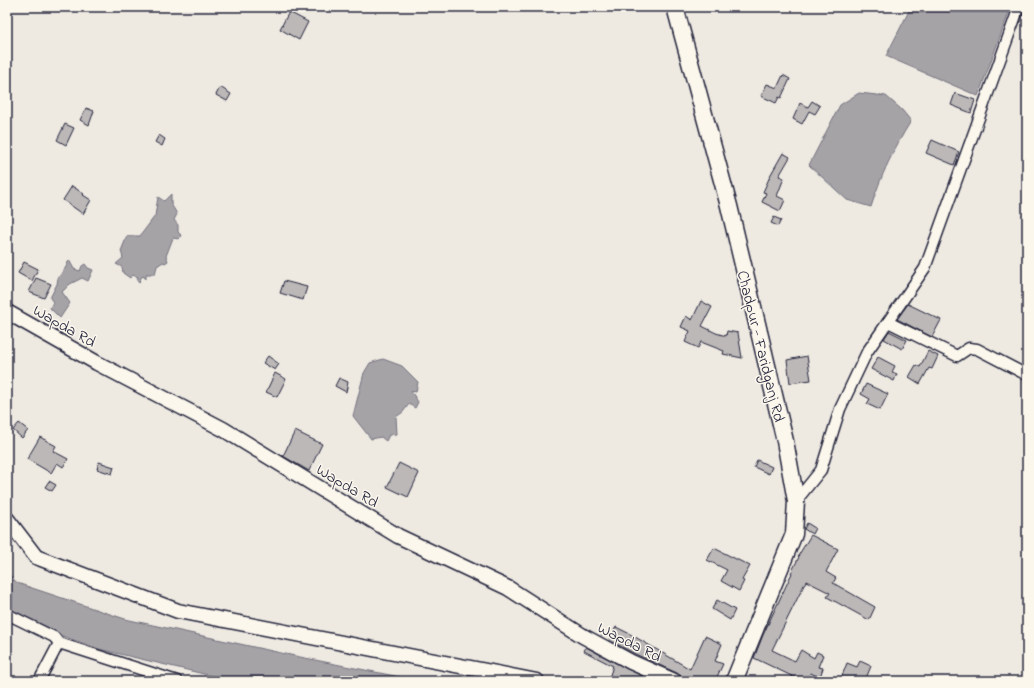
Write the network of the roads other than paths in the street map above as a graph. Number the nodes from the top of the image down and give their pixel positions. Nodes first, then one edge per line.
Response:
1 (675, 7) edge
2 (1019, 7) edge
3 (7, 312) edge
4 (888, 322) junction
5 (1027, 375) edge
6 (796, 501) junction
7 (7, 519) edge
8 (7, 614) edge
9 (59, 644) junction
10 (39, 681) edge
11 (177, 681) edge
12 (537, 681) edge
13 (674, 681) edge
14 (734, 681) edge

1 - 6 main road, Chadpur - Faridganj Rd
2 - 4 street
3 - 13 main road, Wapda Rd
4 - 5 street
4 - 6 street
6 - 14 main road, Chadpur - Faridganj Rd
7 - 12 main road
8 - 9 street
9 - 10 street
9 - 11 street

